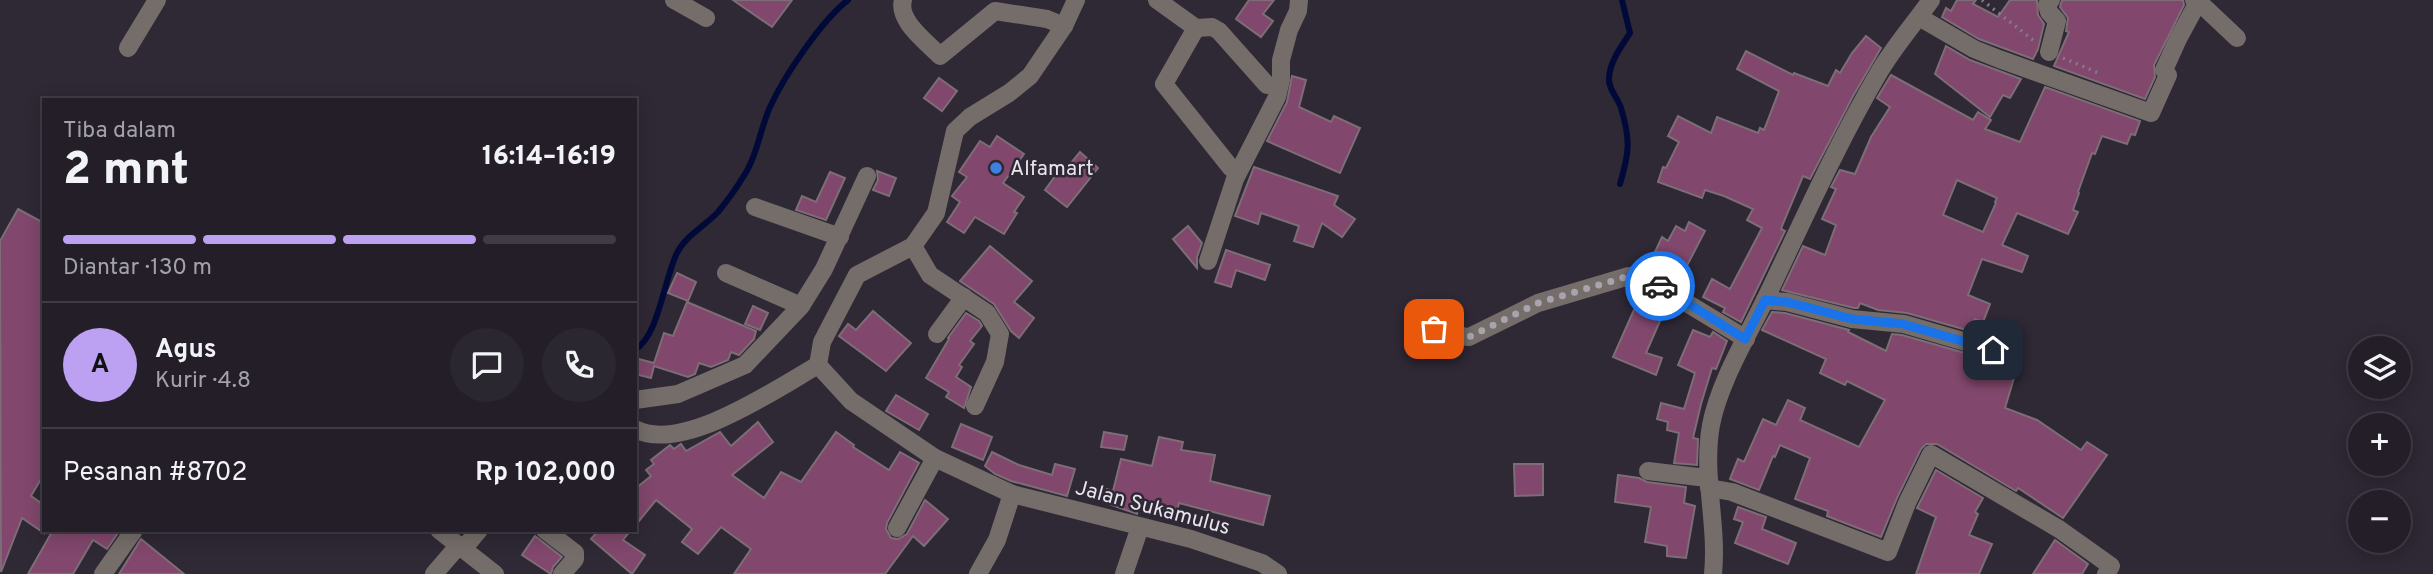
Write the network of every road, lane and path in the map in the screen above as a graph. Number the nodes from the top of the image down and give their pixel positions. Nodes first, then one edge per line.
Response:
1 (157, 0) edge
2 (674, 0) edge
3 (904, 0) edge
4 (1076, 0) edge
5 (1157, 0) edge
6 (1298, 0) edge
7 (1931, 0) edge
8 (2051, 0) edge
9 (2196, 1) edge
10 (1919, 17) junction
11 (706, 18) dead end
12 (1064, 26) junction
13 (1196, 27) junction
14 (2238, 38) dead end
15 (128, 48) dead end
16 (2049, 52) dead end
17 (1267, 85) dead end
18 (1231, 168) dead end
19 (867, 176) dead end
20 (755, 207) dead end
21 (840, 237) junction
22 (913, 246) junction
23 (1208, 261) dead end
24 (726, 273) dead end
25 (964, 297) junction
26 (1765, 300) junction
27 (801, 306) junction
28 (1434, 329) dead end
29 (937, 334) dead end
30 (1745, 339) junction
31 (1993, 350) dead end
32 (818, 365) junction
33 (637, 400) edge
34 (975, 405) dead end
35 (637, 430) edge
36 (935, 458) junction
37 (1648, 471) dead end
38 (1708, 483) junction
39 (1013, 494) junction
40 (1140, 527) junction
41 (897, 528) dead end
42 (133, 532) edge
43 (442, 532) edge
44 (477, 532) edge
45 (548, 532) edge
46 (461, 546) junction
47 (103, 574) edge
48 (434, 574) edge
49 (495, 574) edge
50 (562, 574) edge
51 (978, 574) edge
52 (1124, 574) edge
53 (1278, 574) edge
54 (1713, 574) edge
55 (2106, 574) edge

1 - 15 street
2 - 11 street
3 - 12 street
4 - 12 street
5 - 13 street
6 - 23 street
7 - 10 street
8 - 16 street
9 - 10 street
9 - 14 street
10 - 26 street
12 - 22 street
13 - 17 street
13 - 18 street
19 - 21 street
20 - 21 street
21 - 27 street
22 - 25 street
22 - 32 street
24 - 27 street
25 - 29 street
25 - 34 street
26 - 30 street
26 - 31 street
27 - 33 street
28 - 30 street
30 - 38 street
32 - 35 street
32 - 36 street, Jalan Sukamulus
36 - 39 street, Jalan Sukamulus
36 - 41 street
37 - 38 street
38 - 54 street
38 - 55 street
39 - 40 street, Jalan Sukamulus
39 - 51 street
40 - 52 street
40 - 53 street, Jalan Sukamulus
42 - 47 street
43 - 46 street
44 - 46 street
45 - 50 street
46 - 48 street
46 - 49 street

